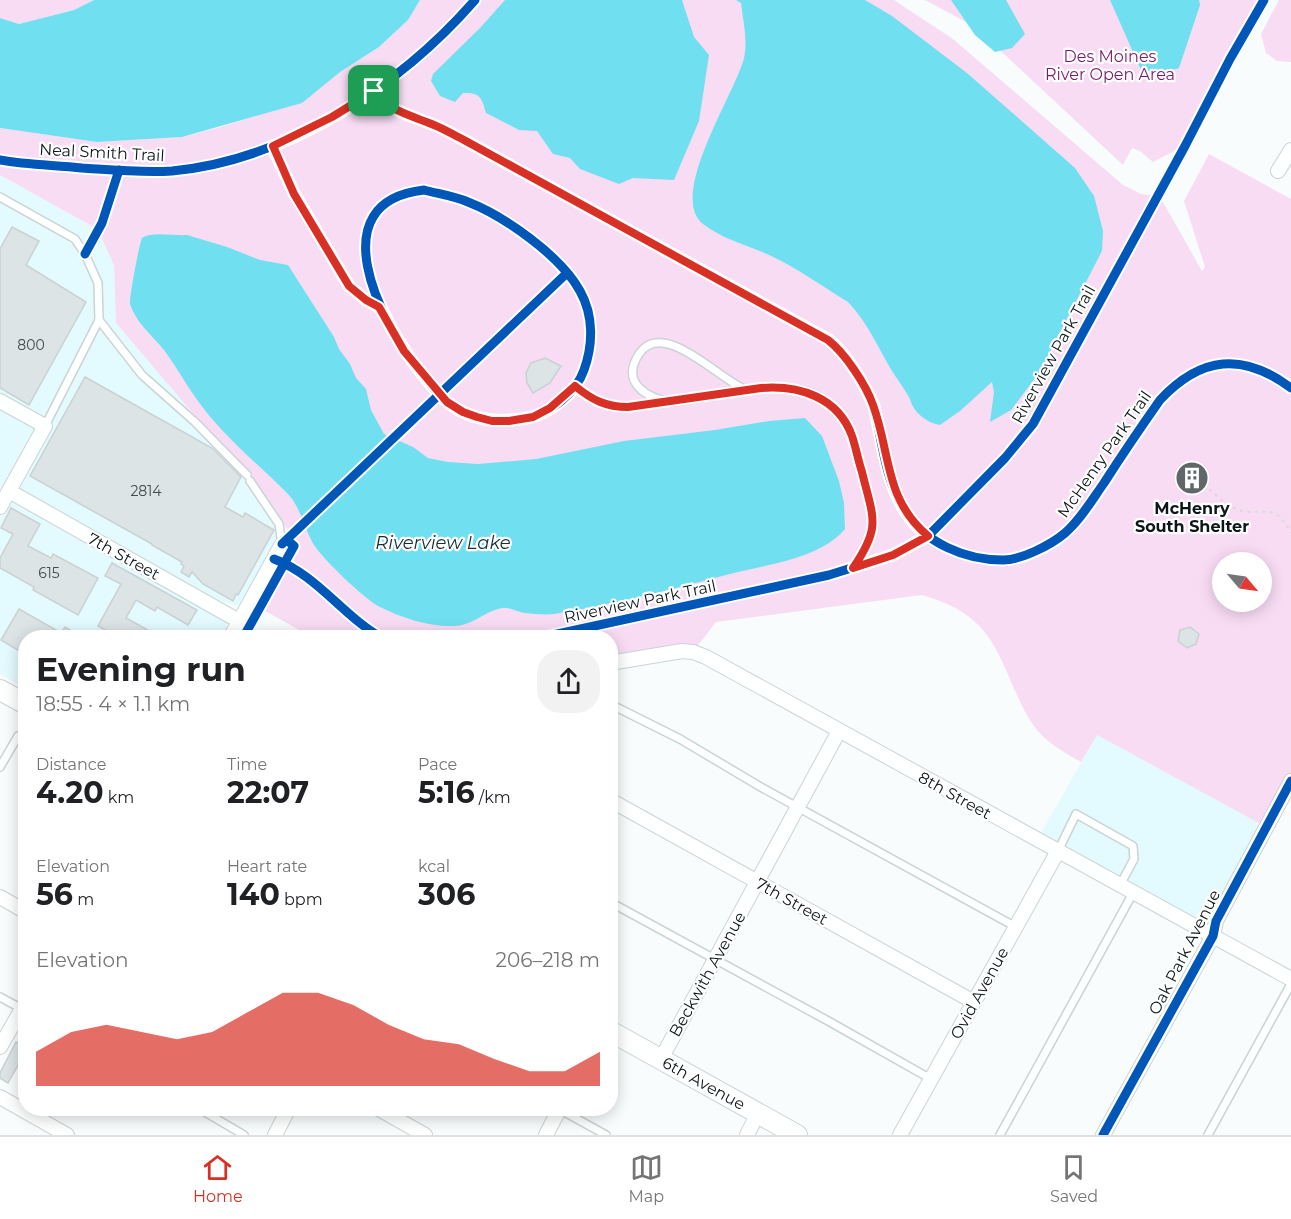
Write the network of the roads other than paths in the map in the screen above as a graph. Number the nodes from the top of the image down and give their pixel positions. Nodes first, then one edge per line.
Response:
1 (1291, 150) edge
2 (1278, 171) dead end
3 (0, 197) edge
4 (99, 320) junction
5 (575, 386) dead end
6 (747, 390) junction
7 (0, 400) edge
8 (673, 402) junction
9 (45, 426) junction
10 (9, 491) junction
11 (0, 507) edge
12 (282, 544) joint
13 (853, 568) dead end
14 (239, 621) junction
15 (234, 630) edge
16 (618, 662) edge
17 (2, 695) edge
18 (18, 701) edge
19 (618, 708) edge
20 (839, 731) junction
21 (18, 736) edge
22 (0, 767) edge
23 (1291, 781) edge
24 (618, 804) edge
25 (798, 807) junction
26 (1058, 851) junction
27 (758, 881) junction
28 (1120, 885) junction
29 (1133, 893) junction
30 (0, 897) edge
31 (618, 906) edge
32 (18, 907) edge
33 (1016, 927) junction
34 (1213, 936) junction
35 (715, 959) junction
36 (1291, 979) edge
37 (1291, 984) edge
38 (0, 997) edge
39 (974, 1002) junction
40 (18, 1004) edge
41 (18, 1017) edge
42 (618, 1035) edge
43 (0, 1047) edge
44 (661, 1059) junction
45 (931, 1079) junction
46 (0, 1097) edge
47 (18, 1107) edge
48 (758, 1113) junction
49 (34, 1116) edge
50 (212, 1116) edge
51 (285, 1116) edge
52 (391, 1116) edge
53 (556, 1116) edge
54 (572, 1116) edge
55 (67, 1135) edge
56 (244, 1135) edge
57 (275, 1135) edge
58 (425, 1135) edge
59 (546, 1135) edge
60 (606, 1135) edge
61 (747, 1135) edge
62 (797, 1135) edge
63 (900, 1135) edge
64 (1000, 1135) edge
65 (1103, 1135) edge
66 (1208, 1135) edge

1 - 2 street
3 - 4 lane
4 - 9 lane
4 - 12 lane
5 - 8 lane
6 - 8 lane
6 - 8 lane
6 - 13 lane
7 - 9 street
9 - 10 street
10 - 11 street
10 - 14 street, 7th Street
12 - 14 street
14 - 15 street
16 - 20 street, 8th Street
17 - 18 main road
19 - 25 lane
20 - 25 street, Beckwith Avenue
20 - 26 street, 8th Street
21 - 22 lane
23 - 34 street, Oak Park Avenue
24 - 27 street, 7th Street
25 - 27 street, Beckwith Avenue
25 - 33 lane
26 - 28 street, 8th Street
26 - 28 lane
26 - 33 street, Ovid Avenue
27 - 35 street, Beckwith Avenue
27 - 39 street, 7th Street
28 - 29 street, 8th Street
29 - 34 street, 8th Street
29 - 64 lane
30 - 32 street
31 - 35 lane
33 - 39 street, Ovid Avenue
34 - 36 street, 8th Street
34 - 65 street, Oak Park Avenue
35 - 44 street, Beckwith Avenue
35 - 45 lane
37 - 66 lane
38 - 40 lane
39 - 45 street, Ovid Avenue
41 - 43 street
42 - 44 main road, 6th Avenue
44 - 48 main road, 6th Avenue
45 - 63 street, Ovid Avenue
46 - 47 street
48 - 61 street
48 - 62 main road, 6th Avenue
49 - 55 street
50 - 56 lane
51 - 57 street
52 - 58 street
53 - 59 street
54 - 60 lane

